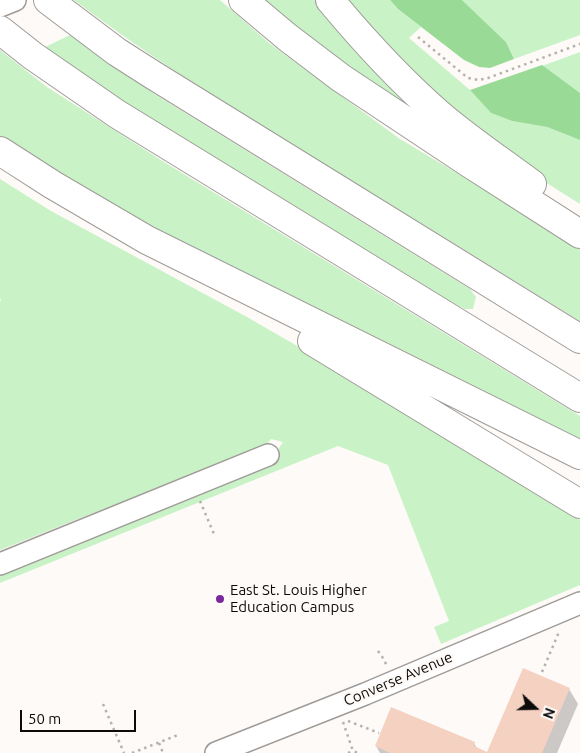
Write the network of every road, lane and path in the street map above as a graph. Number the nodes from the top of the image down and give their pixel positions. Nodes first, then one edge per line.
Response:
1 (15, 0) edge
2 (48, 0) edge
3 (243, 0) edge
4 (330, 0) edge
5 (0, 6) edge
6 (0, 30) edge
7 (418, 37) dead end
8 (580, 44) edge
9 (0, 151) edge
10 (0, 171) edge
11 (517, 184) junction
12 (579, 233) edge
13 (147, 240) junction
14 (246, 290) junction
15 (580, 339) edge
16 (580, 398) edge
17 (268, 455) dead end
18 (580, 455) edge
19 (200, 502) dead end
20 (580, 504) edge
21 (214, 534) dead end
22 (0, 564) edge
23 (580, 603) edge
24 (562, 626) dead end
25 (542, 672) dead end
26 (103, 704) dead end
27 (342, 718) dead end
28 (379, 733) dead end
29 (178, 735) dead end
30 (159, 743) junction
31 (353, 751) dead end
32 (124, 753) edge
33 (132, 753) edge
34 (163, 753) edge
35 (216, 753) edge
36 (348, 753) edge

1 - 5 street
2 - 15 highway
3 - 11 highway
4 - 11 highway
6 - 16 highway
7 - 8 path
9 - 13 highway
10 - 13 highway
11 - 12 highway
13 - 14 highway
14 - 18 highway
14 - 20 highway
17 - 22 street
19 - 21 path
23 - 35 street, Converse Avenue
24 - 25 path
26 - 32 path
27 - 28 path
29 - 30 path
30 - 33 path
30 - 34 path
31 - 36 path

